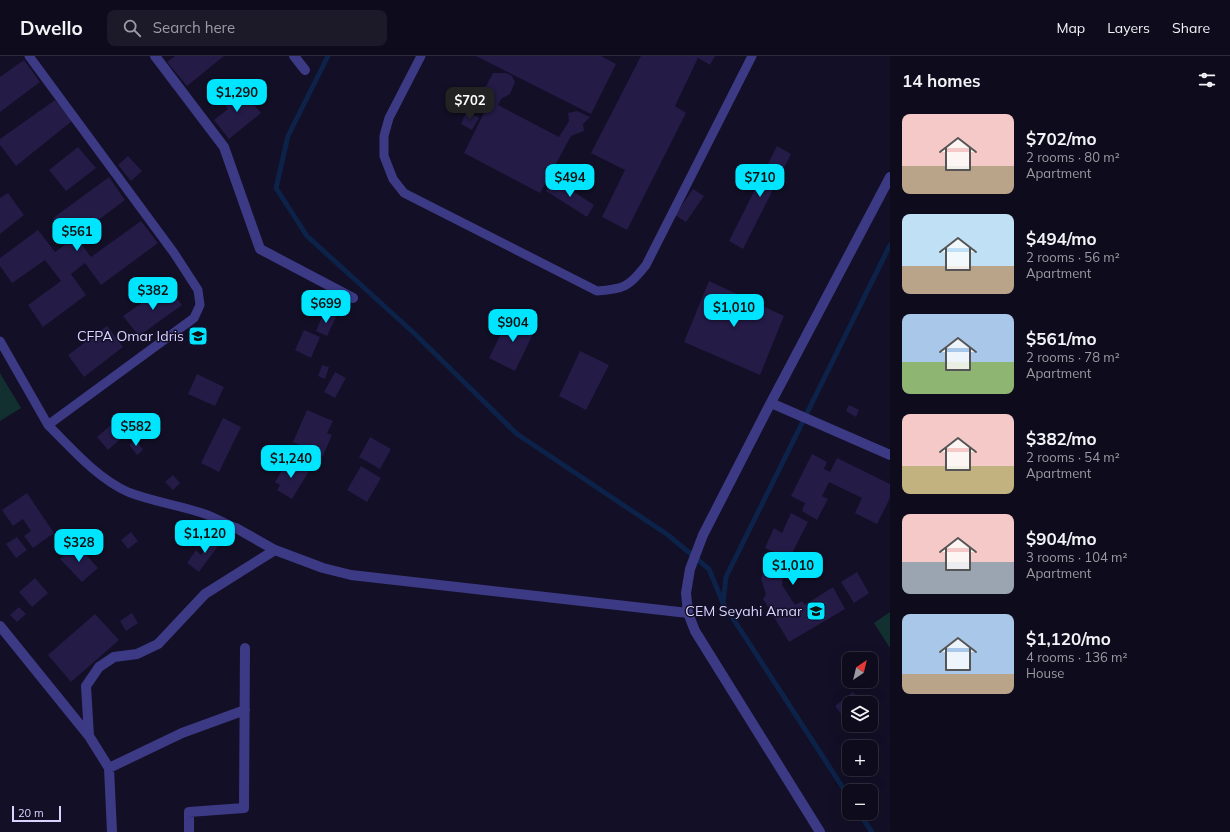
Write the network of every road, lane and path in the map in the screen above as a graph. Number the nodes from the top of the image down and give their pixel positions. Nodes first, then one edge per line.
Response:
1 (29, 56) edge
2 (155, 56) edge
3 (294, 56) edge
4 (421, 56) edge
5 (752, 56) edge
6 (305, 70) dead end
7 (889, 180) edge
8 (353, 298) dead end
9 (0, 341) edge
10 (771, 403) junction
11 (48, 425) junction
12 (890, 455) edge
13 (236, 528) joint
14 (274, 550) junction
15 (688, 613) junction
16 (0, 626) edge
17 (245, 648) dead end
18 (245, 710) junction
19 (90, 736) junction
20 (109, 768) junction
21 (112, 832) edge
22 (190, 832) edge
23 (820, 832) edge

1 - 11 lane
2 - 8 street
3 - 6 street
4 - 5 lane
7 - 10 street
9 - 11 lane
10 - 12 street
10 - 15 street
11 - 13 lane
13 - 14 street
14 - 15 street
14 - 19 street
15 - 23 street
16 - 19 street
17 - 18 street
18 - 20 street
18 - 22 street
19 - 20 street
20 - 21 street

